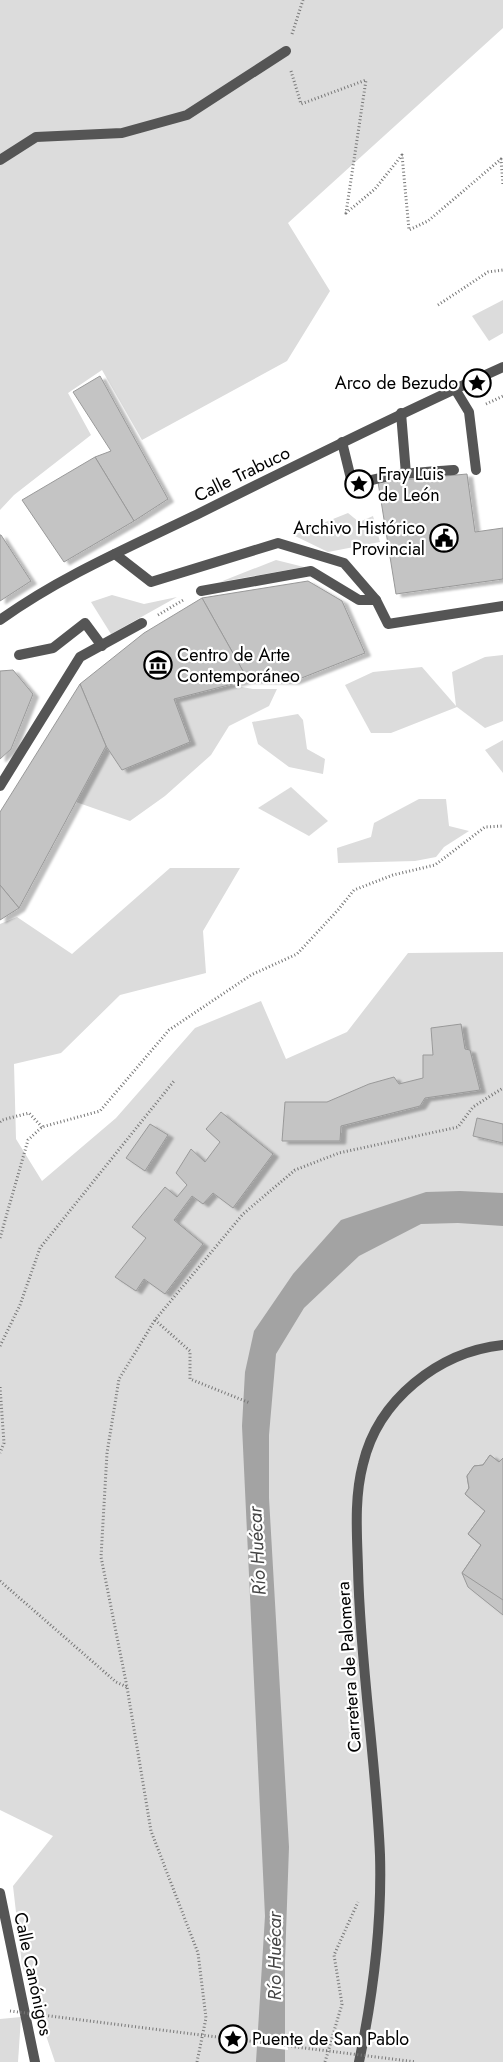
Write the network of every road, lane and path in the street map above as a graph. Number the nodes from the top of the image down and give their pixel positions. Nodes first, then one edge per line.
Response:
1 (303, 0) edge
2 (286, 51) junction
3 (0, 160) edge
4 (503, 185) edge
5 (503, 270) edge
6 (438, 305) dead end
7 (503, 367) edge
8 (455, 389) junction
9 (401, 413) junction
10 (342, 442) junction
11 (454, 470) dead end
12 (476, 470) dead end
13 (406, 474) junction
14 (115, 554) junction
15 (201, 591) joint
16 (376, 600) junction
17 (503, 606) edge
18 (0, 620) edge
19 (142, 623) joint
20 (102, 646) junction
21 (19, 655) dead end
22 (0, 786) edge
23 (503, 826) edge
24 (174, 1081) dead end
25 (503, 1088) edge
26 (0, 1122) edge
27 (42, 1126) junction
28 (0, 1238) edge
29 (155, 1320) junction
30 (503, 1345) edge
31 (0, 1346) edge
32 (0, 1387) edge
33 (250, 1403) dead end
34 (0, 1453) edge
35 (0, 1581) edge
36 (127, 1687) junction
37 (0, 1893) edge
38 (359, 1901) dead end
39 (10, 2011) dead end
40 (34, 2062) edge
41 (197, 2062) edge
42 (325, 2062) edge
43 (358, 2062) edge
44 (416, 2062) edge

1 - 2 path
2 - 3 street
2 - 4 path
5 - 6 path
7 - 8 street, Calle Trabuco
8 - 9 street, Calle Trabuco
8 - 12 street
9 - 10 street, Calle Trabuco
9 - 13 street
10 - 13 street
10 - 14 street, Calle Trabuco
11 - 13 street
14 - 16 street
14 - 18 street, Calle Trabuco
15 - 16 street
15 - 19 path
16 - 17 street
19 - 20 street
20 - 21 street
20 - 22 street
23 - 27 path
24 - 31 path
25 - 29 path
26 - 27 path
27 - 28 path
29 - 33 path
29 - 36 path
30 - 43 street, Carretera de Palomera
32 - 34 path
35 - 36 path
36 - 41 path
37 - 40 street, Calle Canónigos
38 - 42 path
39 - 44 path, bridge

